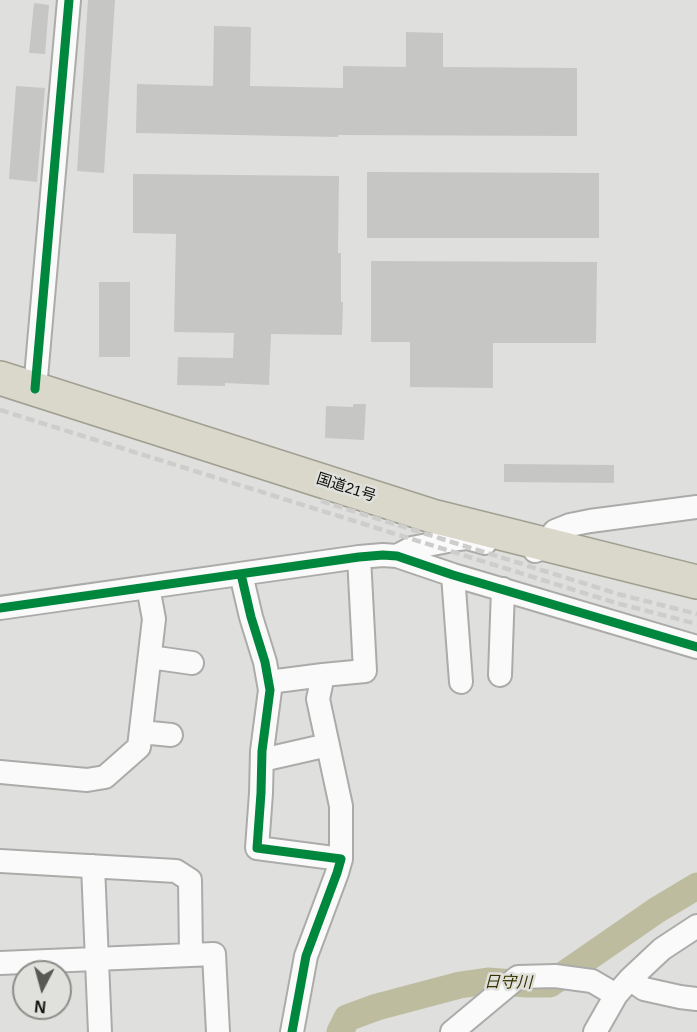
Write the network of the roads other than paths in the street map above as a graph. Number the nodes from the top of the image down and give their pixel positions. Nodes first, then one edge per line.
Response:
1 (69, 0) edge
2 (0, 378) edge
3 (35, 389) junction
4 (697, 507) edge
5 (544, 543) junction
6 (397, 556) junction
7 (359, 557) junction
8 (241, 574) junction
9 (453, 574) junction
10 (697, 582) edge
11 (148, 587) junction
12 (503, 589) junction
13 (0, 608) edge
14 (697, 647) edge
15 (150, 657) junction
16 (192, 663) dead end
17 (323, 675) junction
18 (500, 675) dead end
19 (268, 682) junction
20 (460, 682) dead end
21 (141, 732) junction
22 (171, 735) dead end
23 (328, 745) junction
24 (262, 760) junction
25 (0, 772) edge
26 (341, 859) junction
27 (0, 861) edge
28 (93, 866) junction
29 (697, 926) edge
30 (191, 955) junction
31 (97, 959) junction
32 (0, 963) edge
33 (623, 987) junction
34 (697, 999) edge
35 (100, 1032) edge
36 (218, 1032) edge
37 (292, 1032) edge
38 (452, 1032) edge
39 (596, 1032) edge

1 - 3 street
2 - 3 highway, 国道21号
3 - 5 highway, 国道21号
4 - 5 street
5 - 6 street
5 - 10 highway, 国道21号
6 - 7 street
6 - 9 street
7 - 8 street
7 - 17 street
8 - 11 street
8 - 19 street
9 - 12 street
9 - 20 street
11 - 13 street
11 - 15 street
12 - 14 street
12 - 18 street
15 - 16 street
15 - 21 street
17 - 19 street
17 - 23 street
19 - 24 street
21 - 22 street
21 - 25 street
23 - 24 street
23 - 26 street
24 - 26 street
26 - 37 street
27 - 28 street
28 - 30 street
28 - 31 street
29 - 33 street
30 - 31 street
30 - 36 street
31 - 32 street
31 - 35 street
33 - 34 street
33 - 38 street
33 - 39 street

